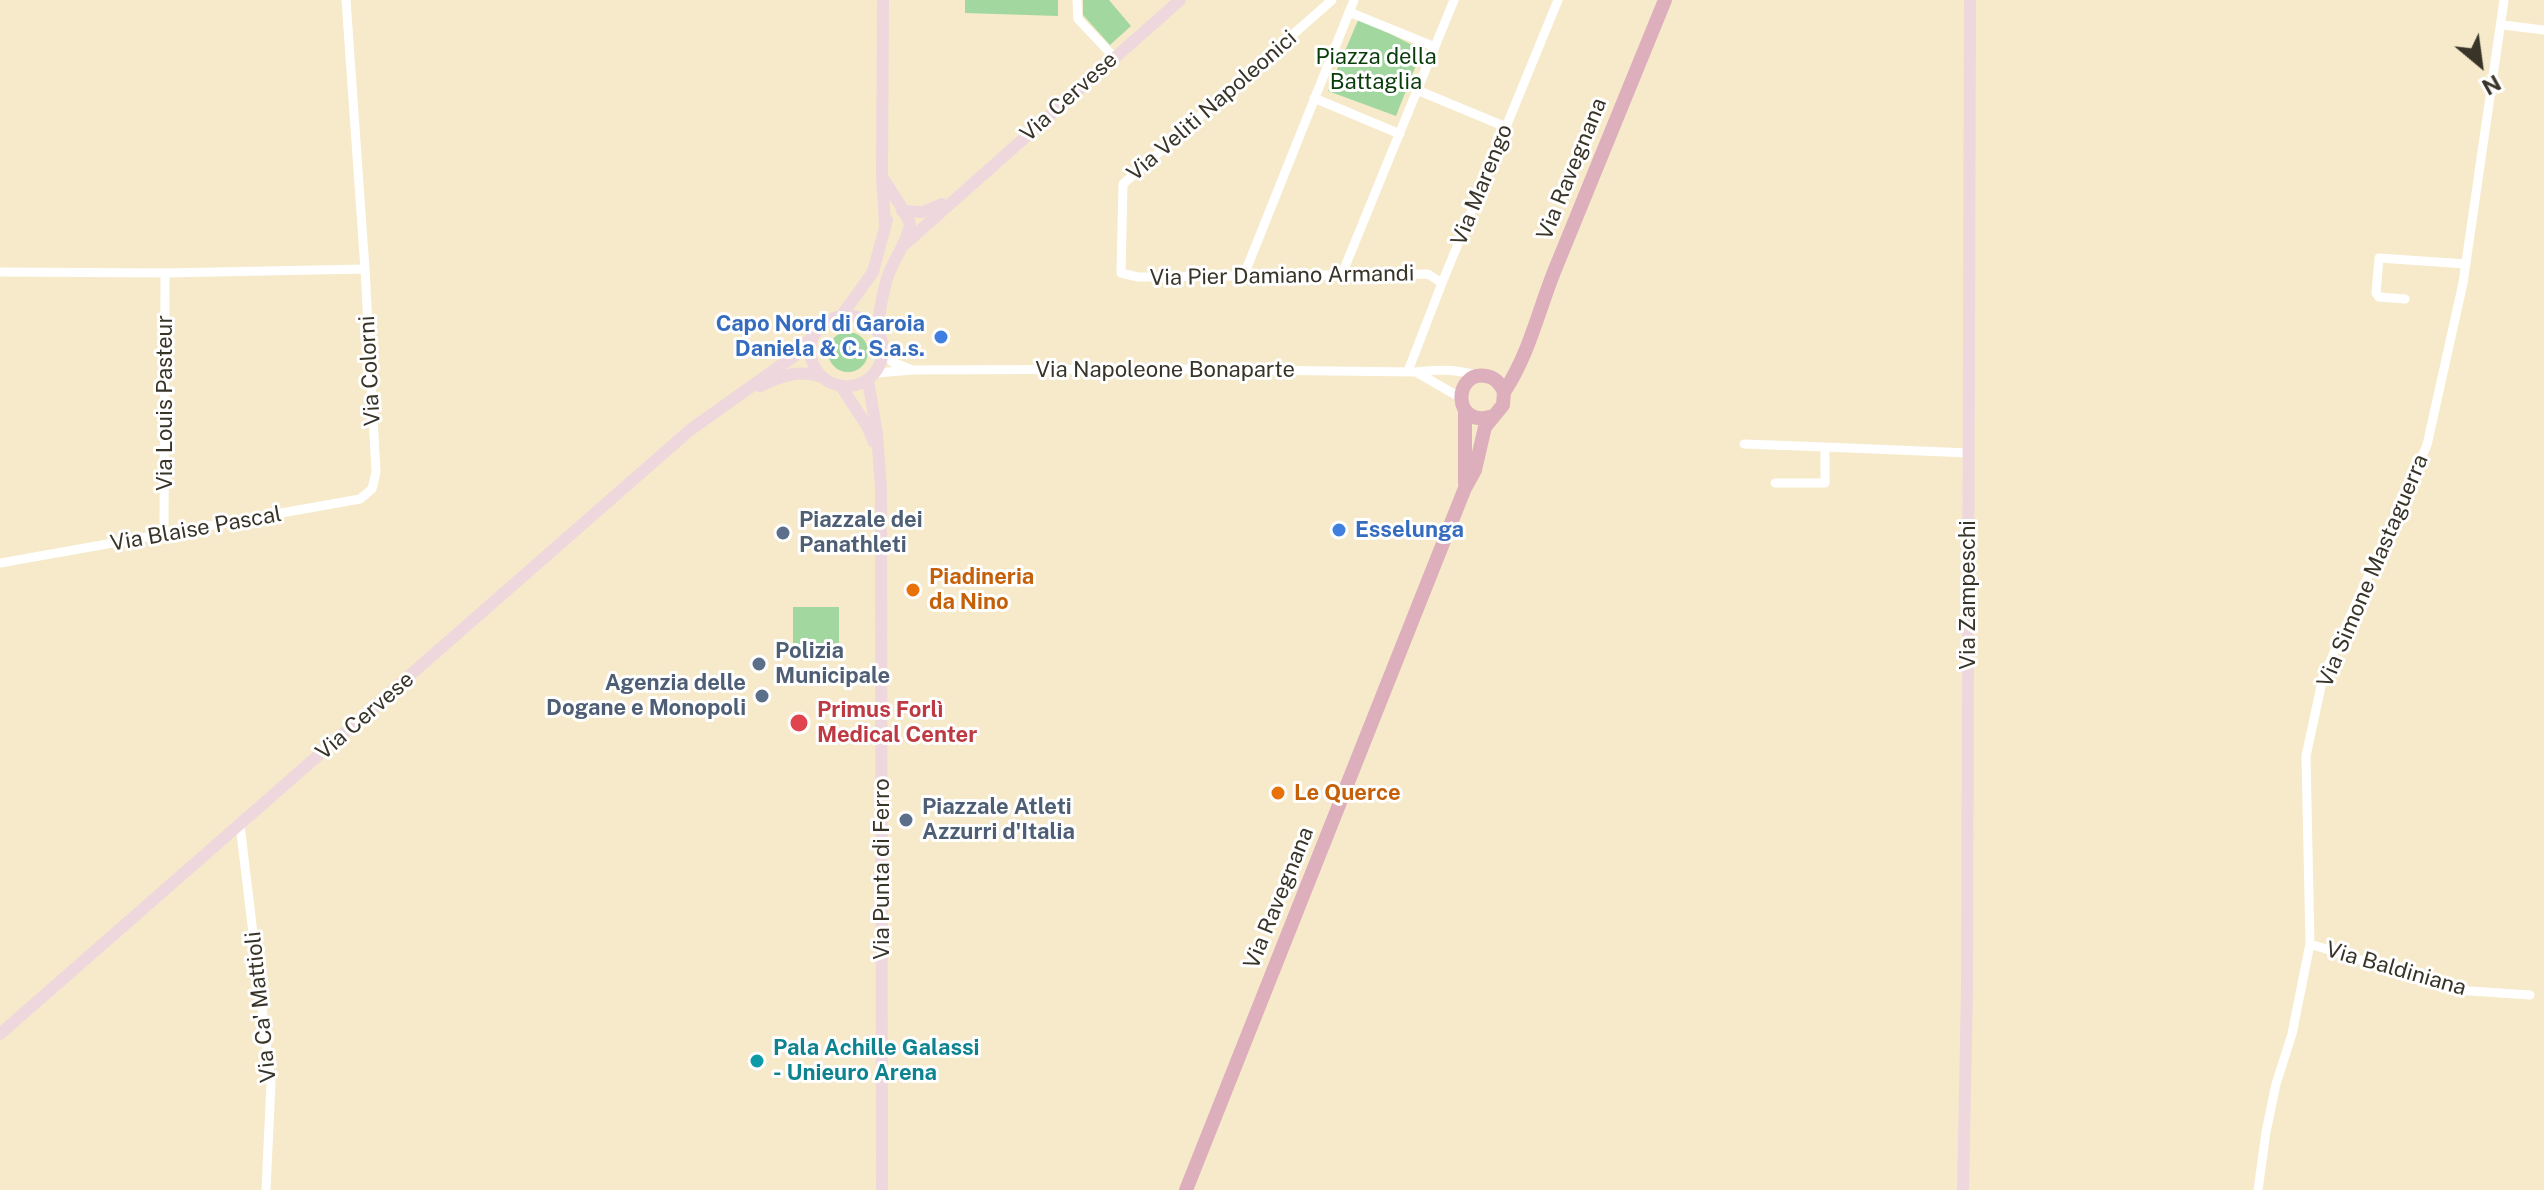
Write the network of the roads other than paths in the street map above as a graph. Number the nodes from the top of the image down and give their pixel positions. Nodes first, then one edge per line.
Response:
1 (346, 0) edge
2 (883, 0) edge
3 (1077, 0) edge
4 (1180, 0) edge
5 (1332, 0) edge
6 (1354, 0) edge
7 (1454, 0) edge
8 (1558, 0) edge
9 (1665, 0) edge
10 (1970, 0) edge
11 (2504, 0) edge
12 (1349, 12) junction
13 (2503, 25) junction
14 (2544, 30) edge
15 (1435, 47) junction
16 (1114, 57) junction
17 (1417, 90) junction
18 (1314, 98) junction
19 (1506, 127) junction
20 (1400, 134) junction
21 (882, 176) junction
22 (959, 195) junction
23 (903, 211) junction
24 (885, 225) junction
25 (903, 246) junction
26 (2466, 264) junction
27 (365, 269) junction
28 (0, 272) edge
29 (165, 273) junction
30 (1121, 273) joint
31 (1342, 274) junction
32 (1244, 275) junction
33 (1442, 283) junction
34 (2405, 299) dead end
35 (842, 315) junction
36 (879, 334) junction
37 (814, 335) junction
38 (883, 351) junction
39 (1523, 356) junction
40 (913, 370) junction
41 (1412, 371) junction
42 (872, 376) junction
43 (1484, 376) junction
44 (822, 377) junction
45 (841, 386) junction
46 (1504, 392) junction
47 (732, 400) junction
48 (1463, 404) junction
49 (1494, 416) junction
50 (1744, 444) dead end
51 (1825, 447) junction
52 (878, 452) junction
53 (1969, 453) junction
54 (376, 472) joint
55 (1775, 483) dead end
56 (1465, 488) junction
57 (164, 534) junction
58 (0, 563) edge
59 (240, 825) junction
60 (2310, 944) junction
61 (2530, 995) dead end
62 (0, 1034) edge
63 (266, 1190) edge
64 (882, 1190) edge
65 (1186, 1190) edge
66 (1963, 1190) edge
67 (2258, 1190) edge

1 - 27 street, Via Colorni
2 - 21 street
3 - 16 street
4 - 16 street, Via Cervese
5 - 30 street, Via Veliti Napoleonici
6 - 12 street
7 - 15 street
8 - 19 street, Via Marengo
9 - 39 main road, Via Ravegnana
10 - 53 street, Via Zampeschi
11 - 13 street, Via Simone Mastaguerra
12 - 15 street
12 - 18 street
13 - 14 street
13 - 26 street, Via Simone Mastaguerra
15 - 17 street
16 - 22 street, Via Cervese
17 - 19 street
17 - 20 street
18 - 20 street
18 - 32 street
19 - 33 street, Via Marengo
20 - 31 street
21 - 23 street
21 - 24 street
22 - 23 street, Via Cervese
22 - 25 street, Via Cervese
23 - 24 street, Via Cervese
23 - 25 street, Via Cervese
24 - 35 street, Via Cervese
25 - 36 street, Via Cervese
26 - 34 street
26 - 60 street, Via Simone Mastaguerra
27 - 29 street
27 - 54 street, Via Colorni
28 - 29 street
29 - 57 street, Via Louis Pasteur
30 - 32 street, Via Pier Damiano Armandi
31 - 32 street, Via Pier Damiano Armandi
31 - 33 street, Via Pier Damiano Armandi
33 - 41 street, Via Marengo
35 - 36 street
35 - 37 street, Via Cervese
36 - 38 street, Via Cervese
37 - 44 street
37 - 47 street, Via Cervese
38 - 40 street
38 - 42 street
39 - 43 main road
39 - 46 main road, Via Ravegnana
40 - 41 street, Via Napoleone Bonaparte
40 - 42 street, Via Napoleone Bonaparte
41 - 43 street, Via Napoleone Bonaparte
41 - 48 street, Via Napoleone Bonaparte
42 - 45 street
42 - 52 street, Via Punta di Ferro
43 - 46 main road
43 - 48 main road
44 - 45 street, Via Cervese
44 - 47 street, Via Cervese
45 - 52 street, Via Punta di Ferro
46 - 49 main road
47 - 59 street, Via Cervese
48 - 49 main road
48 - 56 main road, Via Ravegnana
49 - 56 main road, Via Ravegnana
50 - 51 street
51 - 53 street
51 - 55 street
52 - 64 street, Via Punta di Ferro
53 - 66 street, Via Zampeschi
54 - 57 street, Via Blaise Pascal
56 - 65 main road, Via Ravegnana
57 - 58 street, Via Blaise Pascal
59 - 62 street, Via Cervese
59 - 63 street, Via Ca' Mattioli
60 - 61 street, Via Baldiniana
60 - 67 street, Via Simone Mastaguerra

